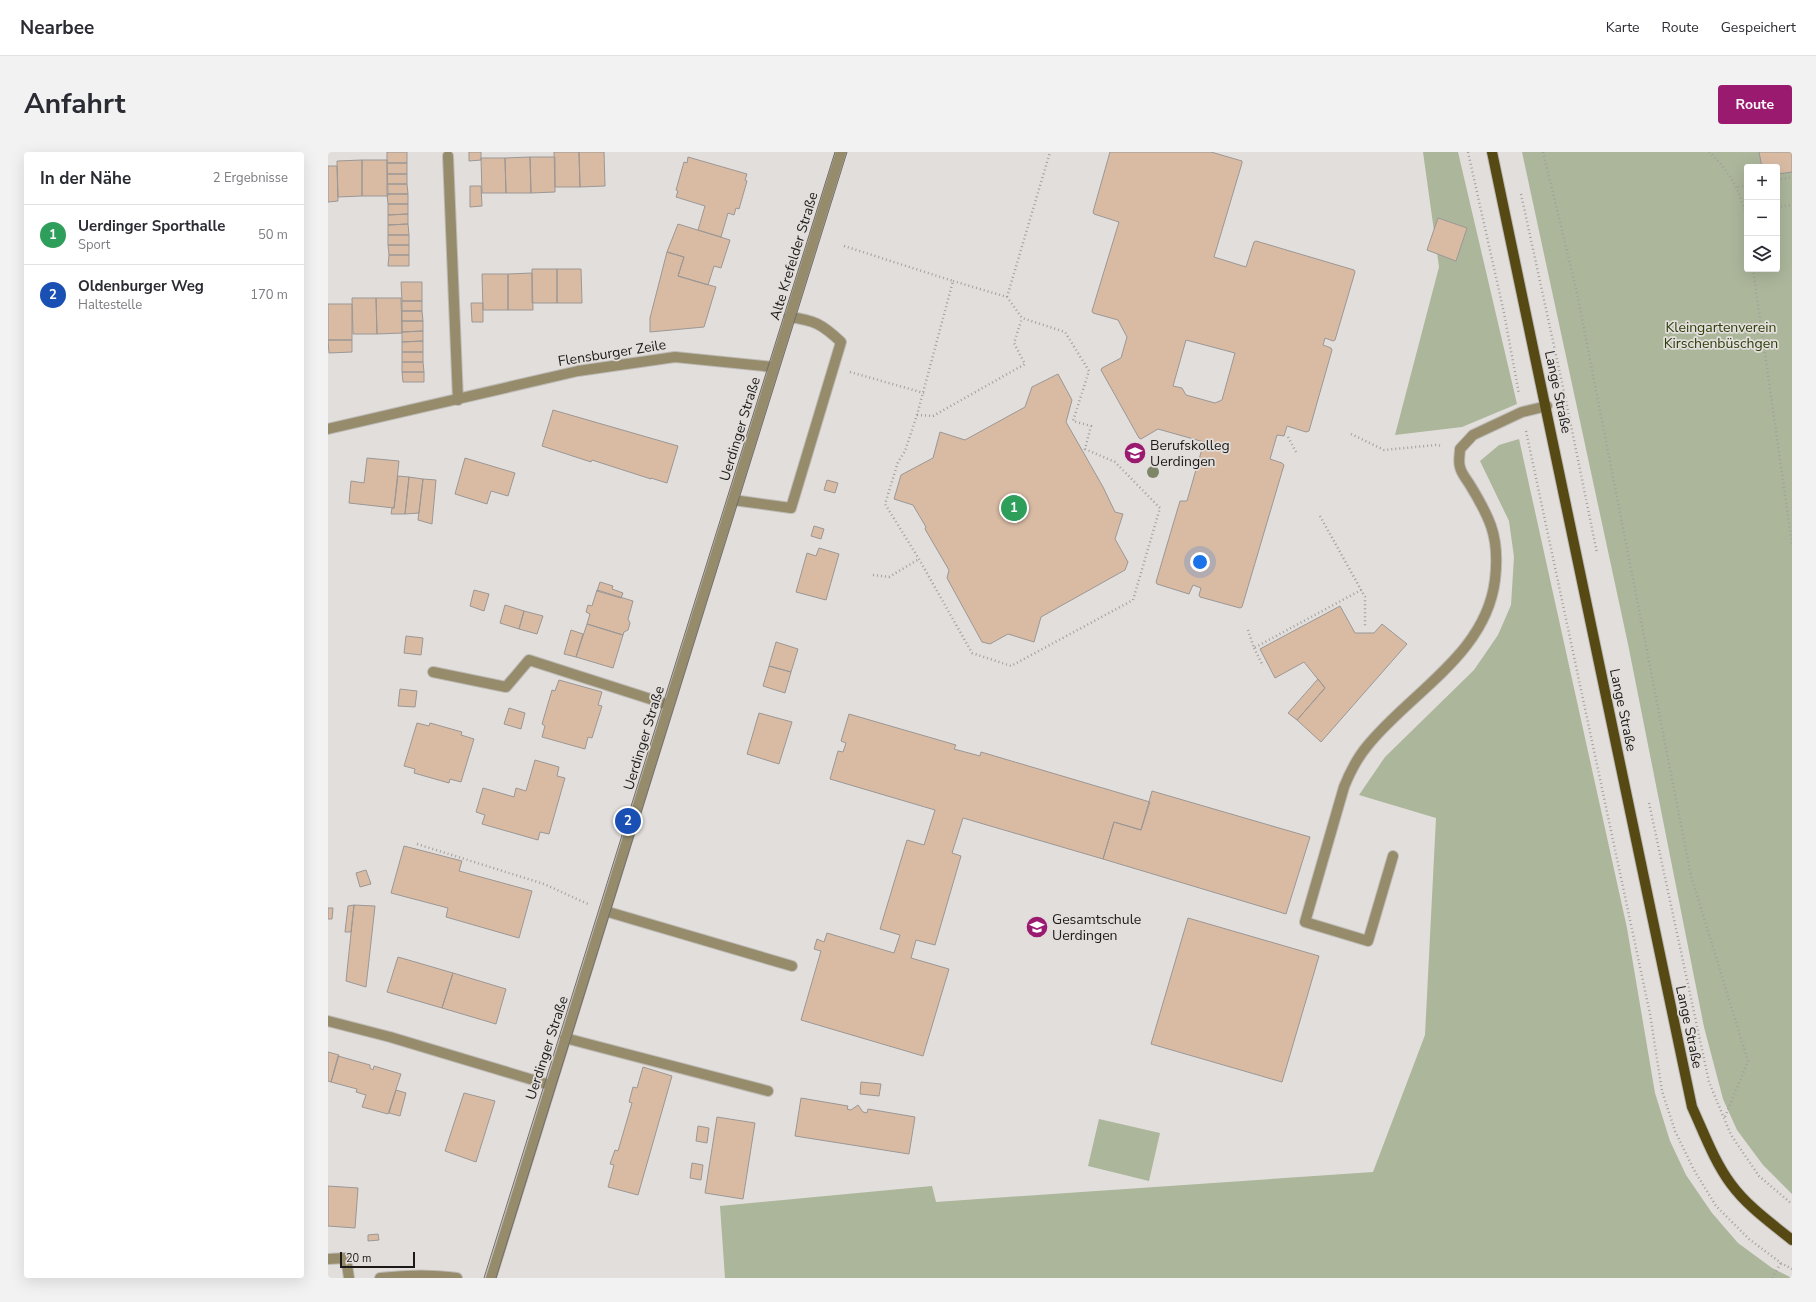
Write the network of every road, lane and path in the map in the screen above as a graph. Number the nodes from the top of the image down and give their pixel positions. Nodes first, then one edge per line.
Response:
1 (840, 152) edge
2 (1050, 152) edge
3 (1492, 152) edge
4 (1543, 152) edge
5 (1709, 152) edge
6 (448, 156) dead end
7 (1792, 177) edge
8 (1780, 179) edge
9 (1744, 186) edge
10 (1738, 187) junction
11 (1521, 191) dead end
12 (1792, 205) edge
13 (1744, 206) edge
14 (1780, 207) edge
15 (844, 246) dead end
16 (1754, 272) edge
17 (953, 281) junction
18 (1007, 297) junction
19 (789, 317) junction
20 (1022, 318) junction
21 (773, 367) junction
22 (868, 377) dead end
23 (924, 393) junction
24 (458, 400) junction
25 (1547, 406) junction
26 (917, 415) junction
27 (328, 428) edge
28 (1351, 434) dead end
29 (1288, 437) dead end
30 (1460, 449) junction
31 (1297, 454) dead end
32 (733, 500) junction
33 (1320, 516) dead end
34 (1792, 544) edge
35 (1597, 556) dead end
36 (919, 559) junction
37 (874, 575) dead end
38 (1361, 590) junction
39 (1365, 627) dead end
40 (1248, 630) dead end
41 (1254, 648) junction
42 (1263, 666) dead end
43 (433, 672) dead end
44 (669, 705) junction
45 (1649, 802) dead end
46 (417, 844) dead end
47 (1393, 856) dead end
48 (605, 911) junction
49 (792, 966) dead end
50 (328, 1021) edge
51 (565, 1038) junction
52 (550, 1085) junction
53 (768, 1091) dead end
54 (1723, 1120) junction
55 (1792, 1204) edge
56 (1792, 1240) edge
57 (328, 1259) edge
58 (1781, 1263) dead end
59 (349, 1278) edge
60 (380, 1278) edge
61 (457, 1278) edge
62 (491, 1278) edge
63 (1772, 1278) edge

1 - 19 street, Alte Krefelder Straße
2 - 18 path
3 - 25 main road, Lange Straße
4 - 54 path
5 - 10 path
6 - 24 street
7 - 8 path
9 - 10 path
10 - 13 path
11 - 35 path
12 - 14 path
15 - 17 path
16 - 34 path
17 - 18 path
17 - 23 path
18 - 20 path
19 - 21 street, Alte Krefelder Straße
19 - 32 street
20 - 26 path
20 - 36 path
21 - 24 street, Flensburger Zeile
21 - 32 street, Uerdinger Straße
22 - 23 path
23 - 26 path
24 - 27 street, Flensburger Zeile
25 - 30 street
25 - 56 main road, Lange Straße
26 - 36 path
28 - 30 path
29 - 31 path
30 - 47 street
32 - 44 street, Uerdinger Straße
33 - 38 path
36 - 37 path
38 - 39 path
38 - 41 path
40 - 41 path
41 - 42 path
43 - 44 street
44 - 48 street, Uerdinger Straße
45 - 54 path
46 - 48 path
48 - 49 street
48 - 51 street, Uerdinger Straße
50 - 52 street
51 - 52 street, Uerdinger Straße
51 - 53 street
52 - 62 street, Uerdinger Straße
54 - 55 path
57 - 59 street
58 - 63 path
60 - 61 street

